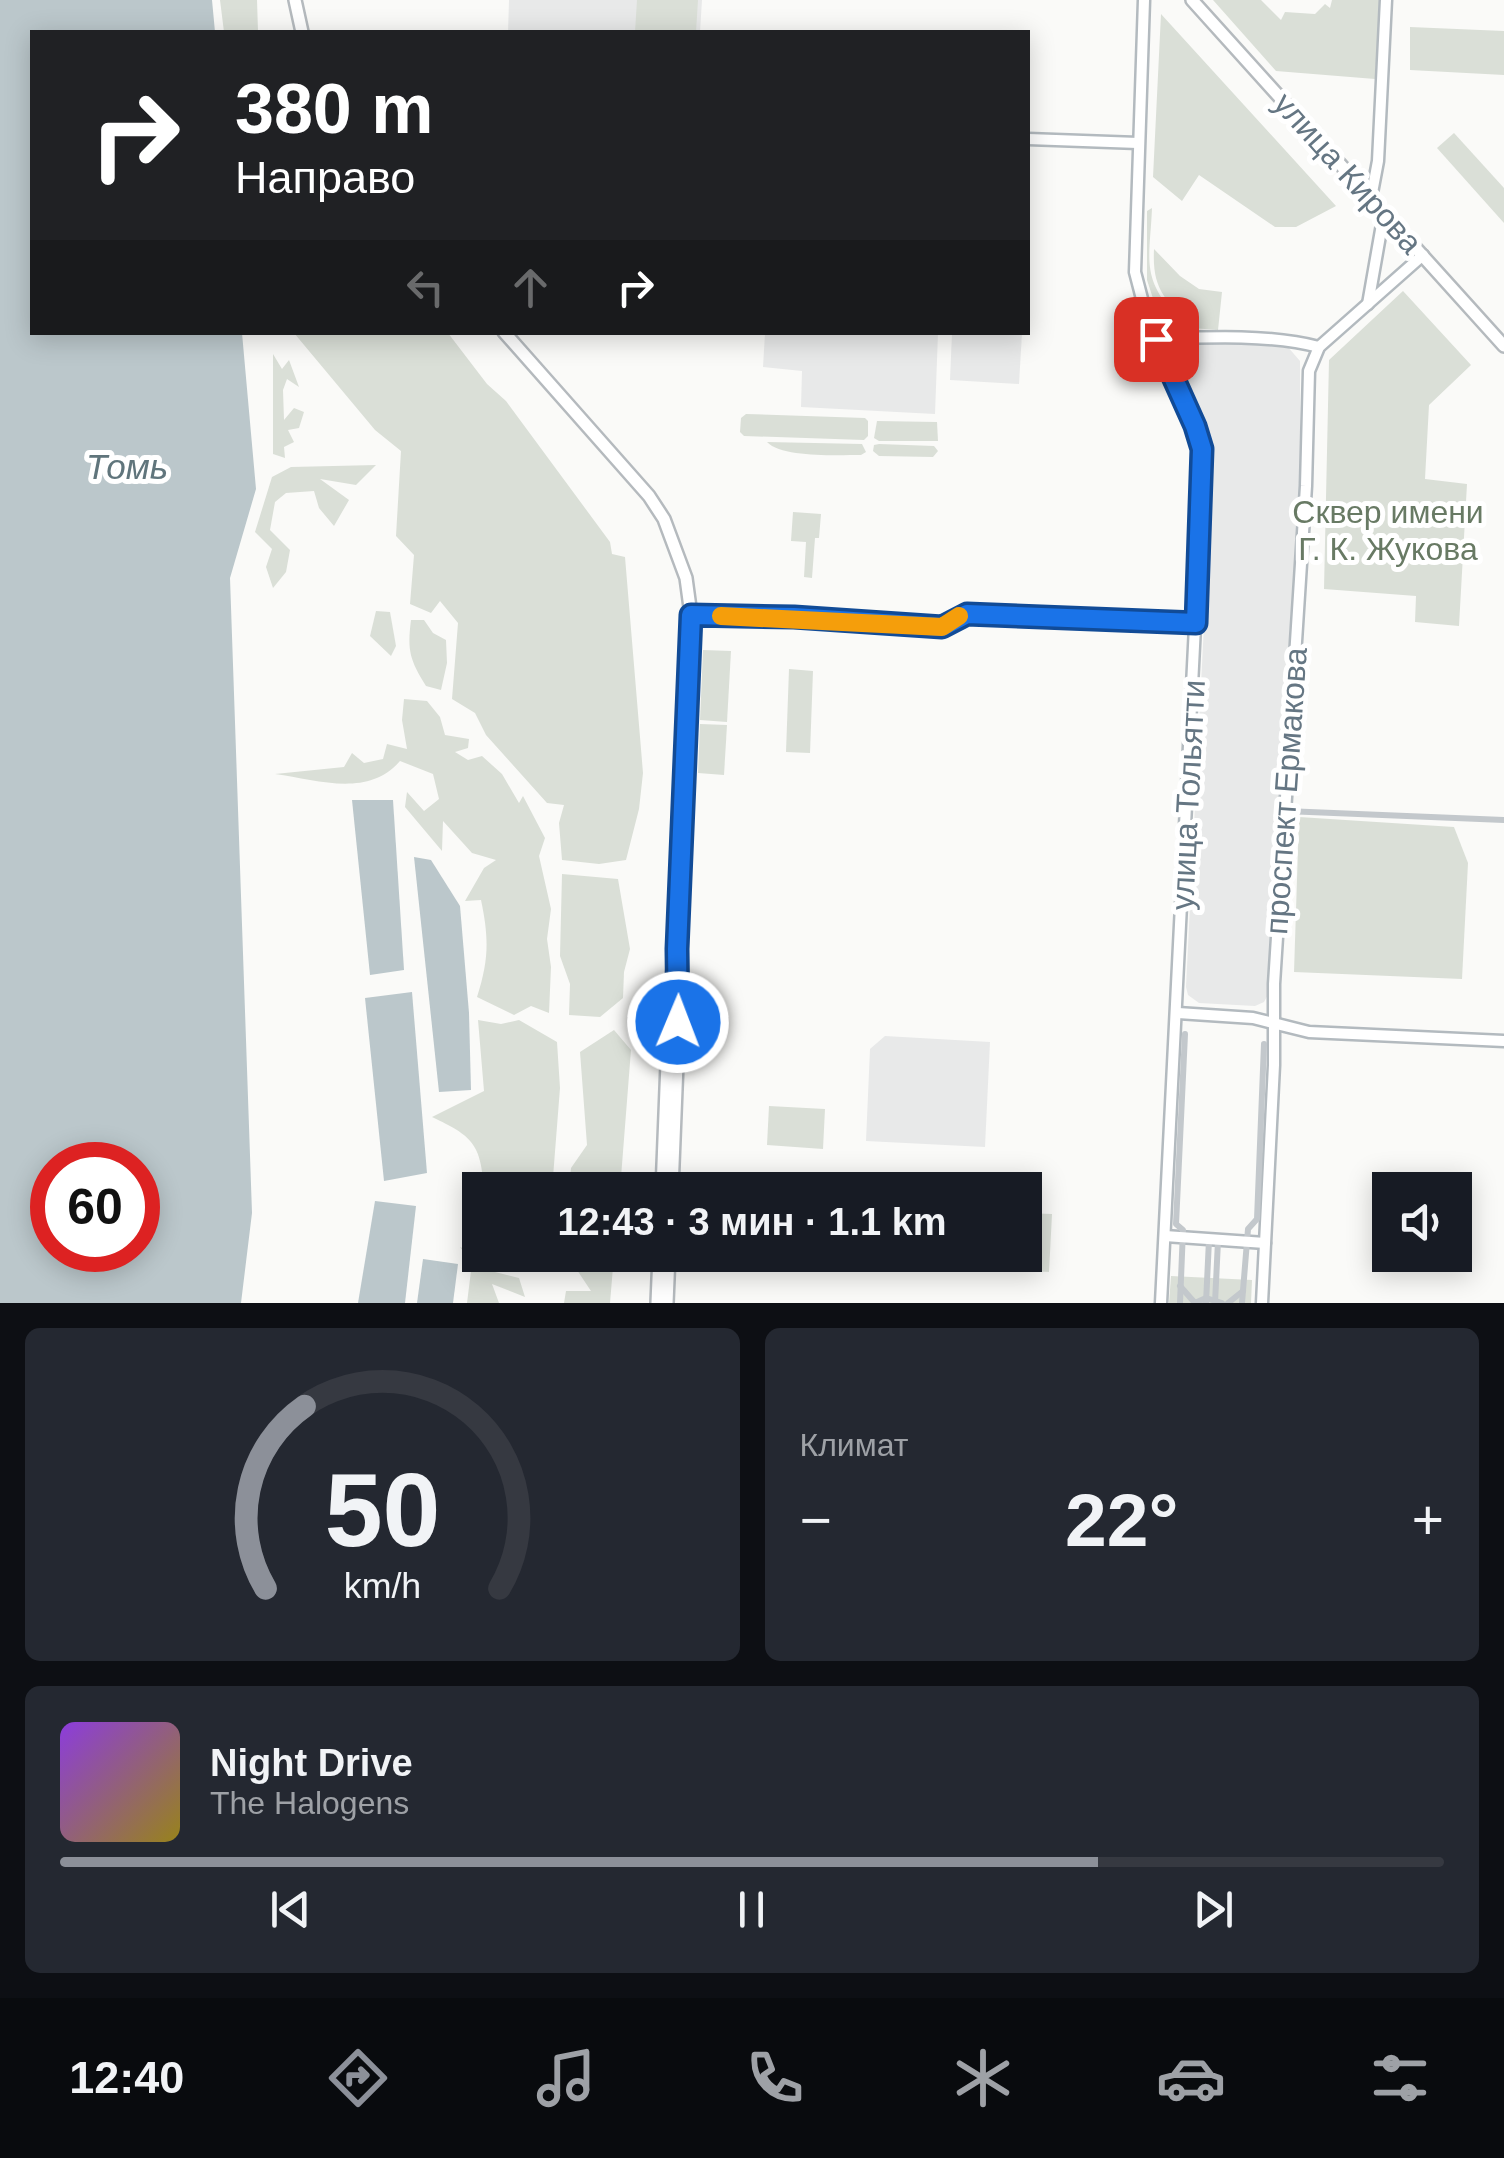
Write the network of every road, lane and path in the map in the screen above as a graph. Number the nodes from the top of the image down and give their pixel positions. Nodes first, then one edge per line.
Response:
1 (295, 0) edge
2 (1144, 0) edge
3 (1192, 0) edge
4 (1386, 0) edge
5 (302, 30) edge
6 (1030, 139) edge
7 (1138, 144) junction
8 (1371, 198) junction
9 (1384, 212) junction
10 (1423, 256) junction
11 (1368, 304) junction
12 (507, 335) edge
13 (1156, 339) junction
14 (1504, 346) edge
15 (1319, 347) junction
16 (691, 615) junction
17 (1196, 623) junction
18 (1284, 810) junction
19 (1504, 820) edge
20 (677, 949) junction
21 (1178, 1013) junction
22 (1275, 1024) junction
23 (1185, 1034) dead end
24 (1504, 1041) edge
25 (1264, 1044) dead end
26 (663, 1172) edge
27 (673, 1172) edge
28 (1165, 1236) junction
29 (1183, 1237) junction
30 (1214, 1239) junction
31 (1247, 1241) junction
32 (1265, 1242) junction
33 (659, 1272) edge
34 (668, 1272) edge
35 (1180, 1286) junction
36 (1243, 1290) junction
37 (1215, 1301) edge
38 (658, 1303) edge
39 (667, 1303) edge
40 (1161, 1303) edge
41 (1180, 1303) edge
42 (1195, 1303) edge
43 (1242, 1303) edge
44 (1262, 1303) edge

1 - 5 main road
2 - 7 street, улица Тольятти
3 - 8 main road, улица Кирова
4 - 8 street
6 - 7 street
7 - 13 street, улица Тольятти
8 - 9 main road, улица Кирова
9 - 10 main road, улица Кирова
9 - 11 street
10 - 11 street
10 - 14 main road, улица Кирова
11 - 15 street
12 - 16 main road
13 - 15 street
13 - 17 street, улица Тольятти
15 - 18 street, проспект Ермакова
16 - 17 street
16 - 20 main road
17 - 21 street, улица Тольятти
18 - 19 street
18 - 22 street, проспект Ермакова
20 - 26 main road
20 - 27 main road
21 - 22 street
21 - 28 street, улица Тольятти
22 - 24 street
22 - 32 street, проспект Ермакова
23 - 29 street
25 - 31 street
28 - 29 street
28 - 40 street, улица Тольятти
29 - 30 street
29 - 35 street
30 - 31 street
30 - 37 street
31 - 32 street
31 - 36 street
32 - 44 street, проспект Ермакова
33 - 38 main road
34 - 39 main road
35 - 41 street
35 - 42 street
36 - 37 street
36 - 43 street
37 - 42 street

